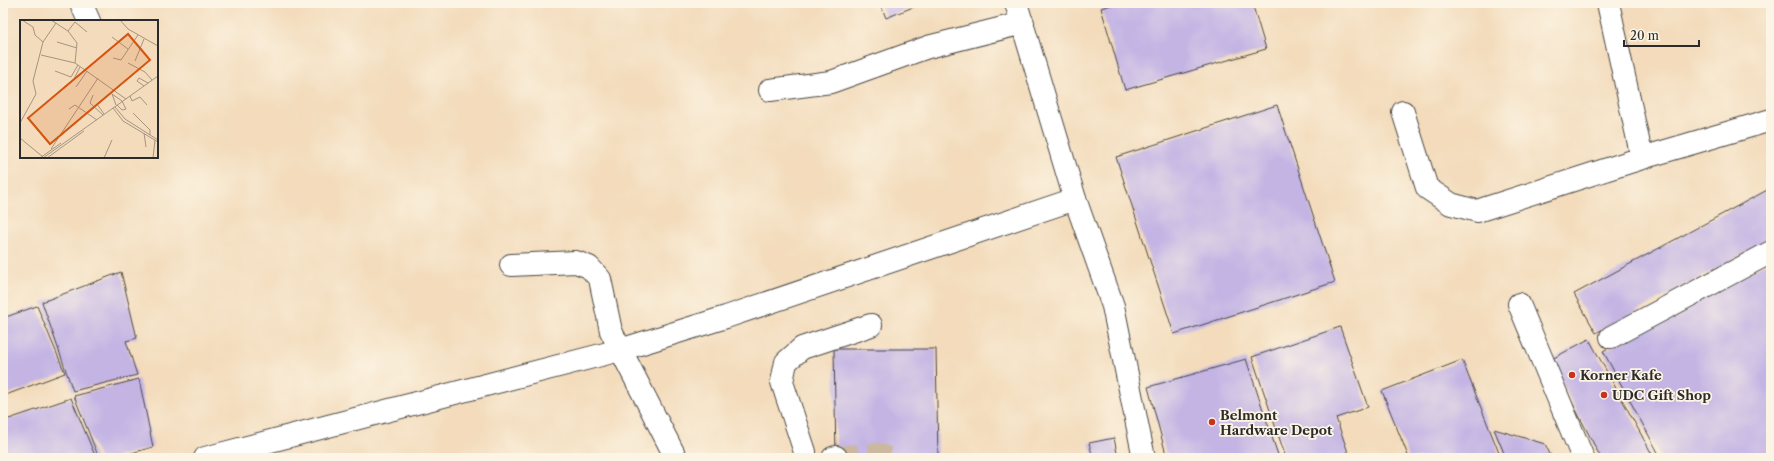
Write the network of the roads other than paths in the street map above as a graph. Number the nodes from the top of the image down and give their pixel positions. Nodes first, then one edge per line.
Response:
1 (81, 3) edge
2 (1016, 3) edge
3 (1608, 3) edge
4 (89, 20) edge
5 (1023, 23) junction
6 (770, 90) dead end
7 (1403, 112) dead end
8 (1771, 120) edge
9 (1642, 158) junction
10 (1075, 199) junction
11 (1771, 252) edge
12 (512, 265) dead end
13 (1519, 304) dead end
14 (871, 325) dead end
15 (1611, 337) dead end
16 (620, 350) junction
17 (205, 458) edge
18 (676, 458) edge
19 (805, 458) edge
20 (1144, 458) edge
21 (1583, 458) edge

1 - 4 street
2 - 5 street
3 - 9 street
5 - 6 street
5 - 10 street
7 - 9 street
8 - 9 street
10 - 16 street
10 - 20 street
11 - 15 street
12 - 16 street
13 - 21 street
14 - 19 street
16 - 17 street
16 - 18 street

